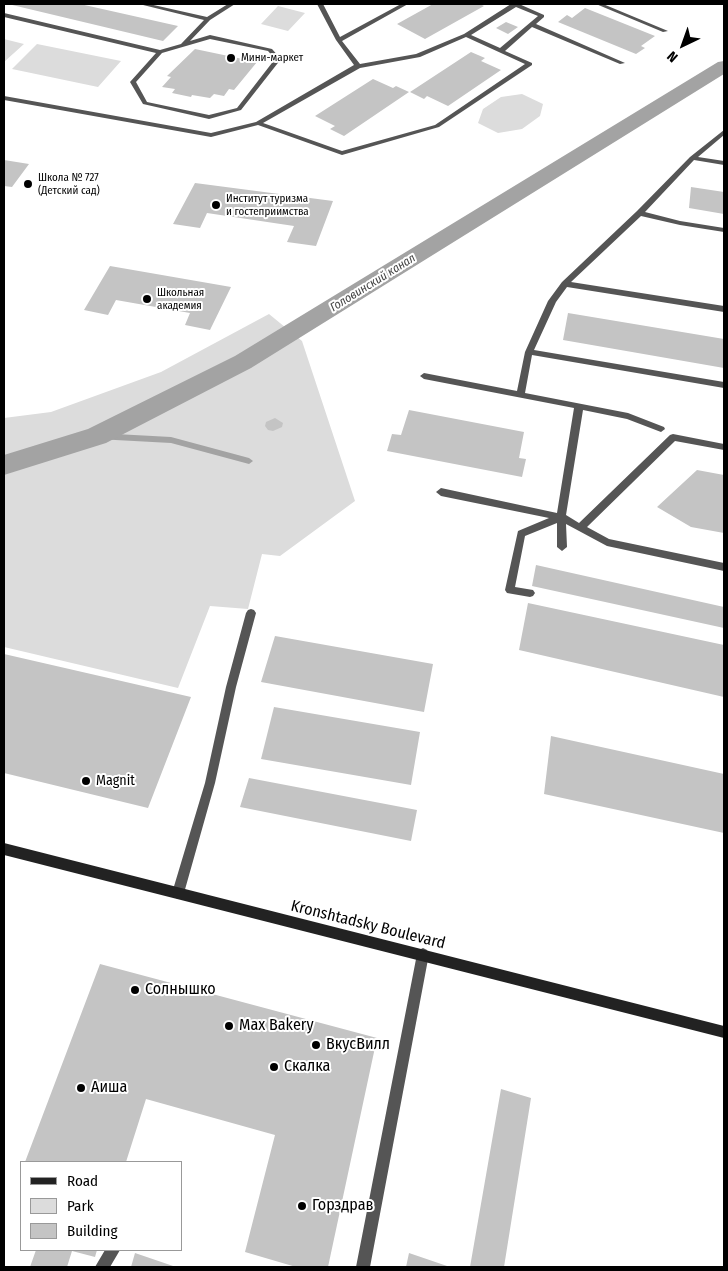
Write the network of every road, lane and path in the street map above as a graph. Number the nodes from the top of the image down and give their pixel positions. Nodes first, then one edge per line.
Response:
1 (142, 4) edge
2 (232, 4) edge
3 (320, 4) edge
4 (405, 4) edge
5 (515, 4) edge
6 (599, 4) edge
7 (4, 15) edge
8 (208, 19) junction
9 (532, 24) junction
10 (665, 31) dead end
11 (466, 35) junction
12 (339, 40) junction
13 (183, 45) junction
14 (501, 50) junction
15 (160, 52) junction
16 (622, 63) dead end
17 (358, 66) junction
18 (4, 98) edge
19 (258, 123) junction
20 (723, 135) edge
21 (692, 158) junction
22 (724, 163) edge
23 (640, 213) junction
24 (724, 230) edge
25 (565, 284) junction
26 (724, 309) edge
27 (530, 352) junction
28 (424, 376) dead end
29 (724, 385) edge
30 (520, 395) junction
31 (579, 406) junction
32 (661, 429) dead end
33 (724, 447) edge
34 (441, 492) dead end
35 (562, 517) junction
36 (581, 528) junction
37 (562, 547) dead end
38 (724, 568) edge
39 (530, 594) dead end
40 (251, 613) dead end
41 (4, 849) edge
42 (178, 894) junction
43 (423, 954) junction
44 (724, 1032) edge
45 (112, 1251) edge
46 (102, 1267) edge
47 (363, 1267) edge

1 - 8 lane
2 - 8 lane
3 - 12 lane
4 - 12 lane
5 - 9 lane
5 - 11 lane
6 - 10 lane
7 - 15 lane
8 - 13 lane
9 - 14 lane
9 - 16 lane
11 - 14 lane
11 - 17 lane
12 - 17 lane
13 - 15 lane
13 - 15 lane
14 - 19 lane
17 - 19 lane
18 - 19 lane
20 - 21 lane
21 - 22 lane
21 - 23 lane
23 - 24 lane
23 - 25 lane
25 - 26 lane
25 - 27 lane
27 - 29 lane
27 - 30 lane
28 - 30 lane
30 - 31 lane
31 - 32 lane
31 - 35 lane
33 - 36 lane
34 - 35 lane
35 - 36 lane
35 - 37 lane
35 - 39 lane
36 - 38 lane
40 - 42 lane
41 - 42 main road, Kronshtadsky Boulevard
42 - 43 main road, Kronshtadsky Boulevard
43 - 44 main road, Kronshtadsky Boulevard
43 - 47 lane
45 - 46 lane

